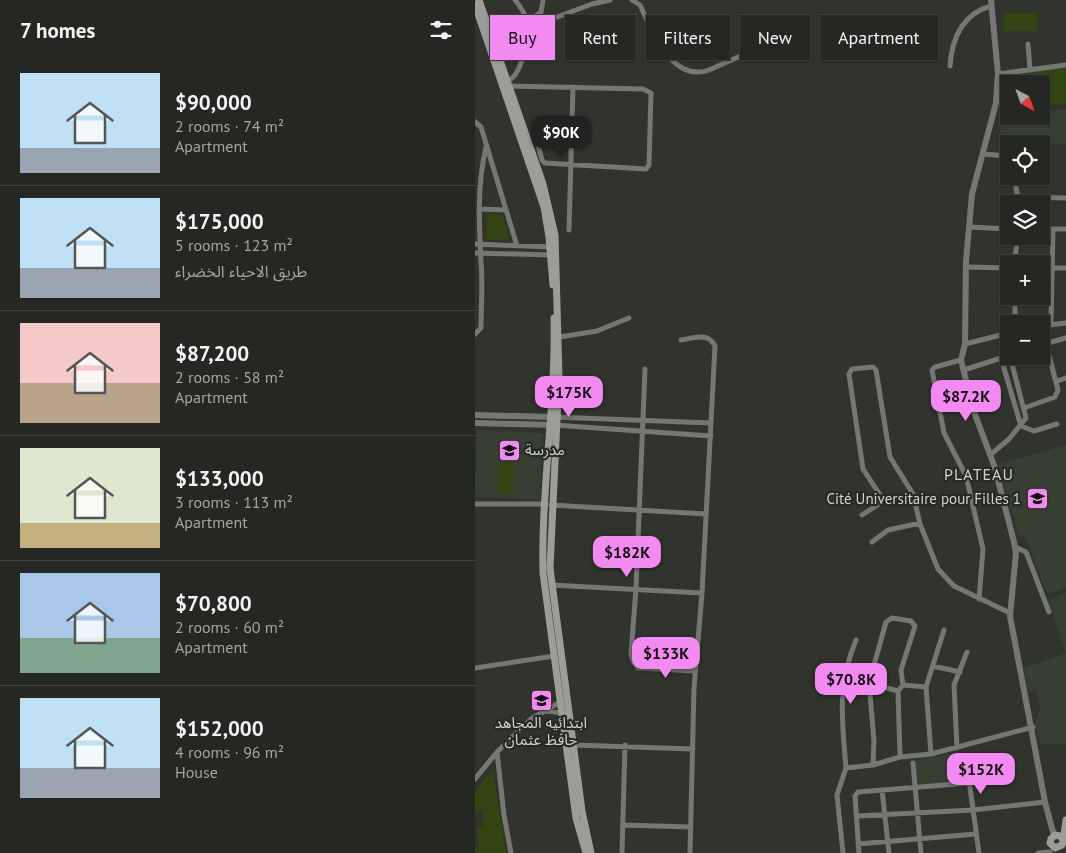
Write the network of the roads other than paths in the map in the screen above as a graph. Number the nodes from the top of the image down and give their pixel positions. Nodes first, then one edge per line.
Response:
1 (479, 0) edge
2 (543, 0) edge
3 (610, 0) edge
4 (632, 0) edge
5 (518, 1) edge
6 (991, 3) edge
7 (475, 5) edge
8 (524, 15) edge
9 (538, 15) edge
10 (555, 16) edge
11 (1028, 44) dead end
12 (740, 56) edge
13 (521, 60) edge
14 (1066, 65) edge
15 (950, 66) dead end
16 (1030, 69) junction
17 (998, 74) junction
18 (508, 84) junction
19 (573, 87) junction
20 (475, 122) edge
21 (537, 145) dead end
22 (487, 147) junction
23 (982, 154) junction
24 (1000, 155) edge
25 (571, 164) junction
26 (1050, 198) edge
27 (1066, 198) edge
28 (479, 209) junction
29 (506, 210) junction
30 (969, 227) junction
31 (1000, 229) edge
32 (1053, 229) joint
33 (1066, 229) edge
34 (569, 230) dead end
35 (477, 244) edge
36 (517, 246) junction
37 (551, 251) junction
38 (478, 253) edge
39 (966, 267) junction
40 (1000, 268) edge
41 (1051, 268) junction
42 (1066, 268) edge
43 (475, 304) edge
44 (481, 304) junction
45 (629, 318) dead end
46 (1051, 323) joint
47 (1066, 323) edge
48 (475, 334) edge
49 (1000, 336) edge
50 (559, 337) junction
51 (1066, 338) edge
52 (681, 340) dead end
53 (1050, 342) edge
54 (965, 344) junction
55 (1000, 358) edge
56 (961, 360) junction
57 (1050, 362) edge
58 (1003, 365) edge
59 (1012, 365) edge
60 (645, 369) dead end
61 (964, 370) junction
62 (1066, 378) edge
63 (1057, 381) junction
64 (1024, 408) junction
65 (475, 415) edge
66 (642, 420) junction
67 (555, 421) junction
68 (475, 423) edge
69 (711, 423) junction
70 (1057, 424) dead end
71 (1021, 426) junction
72 (641, 431) junction
73 (711, 436) junction
74 (990, 455) junction
75 (475, 504) edge
76 (549, 505) junction
77 (639, 511) junction
78 (706, 514) junction
79 (862, 515) dead end
80 (920, 523) junction
81 (872, 542) dead end
82 (1015, 547) junction
83 (551, 585) junction
84 (636, 588) junction
85 (702, 593) junction
86 (979, 598) junction
87 (1049, 612) dead end
88 (1010, 613) junction
89 (944, 630) dead end
90 (855, 640) dead end
91 (967, 652) dead end
92 (554, 656) junction
93 (933, 666) junction
94 (475, 668) edge
95 (695, 671) junction
96 (960, 672) junction
97 (844, 677) junction
98 (869, 684) junction
99 (903, 686) junction
100 (926, 687) junction
101 (898, 691) junction
102 (564, 701) junction
103 (545, 711) junction
104 (566, 713) junction
105 (1033, 727) junction
106 (574, 744) junction
107 (625, 745) junction
108 (957, 748) junction
109 (693, 749) junction
110 (497, 752) junction
111 (931, 754) junction
112 (900, 757) junction
113 (966, 758) dead end
114 (913, 763) dead end
115 (873, 765) junction
116 (846, 768) junction
117 (475, 779) edge
118 (969, 783) junction
119 (915, 787) junction
120 (882, 790) junction
121 (1045, 802) junction
122 (973, 810) junction
123 (917, 814) junction
124 (857, 816) junction
125 (885, 816) junction
126 (1065, 821) edge
127 (623, 825) junction
128 (691, 827) junction
129 (977, 834) junction
130 (1055, 835) junction
131 (920, 841) junction
132 (887, 843) junction
133 (1050, 843) junction
134 (1062, 843) junction
135 (859, 844) junction
136 (1050, 852) edge
137 (511, 853) edge
138 (586, 853) edge
139 (591, 853) edge
140 (622, 853) edge
141 (690, 853) edge
142 (843, 853) edge
143 (859, 853) edge
144 (889, 853) edge
145 (921, 853) edge
146 (979, 853) edge
147 (1038, 853) edge
148 (1060, 853) edge

1 - 18 main road
2 - 9 street
3 - 10 street
4 - 12 street
5 - 8 street
6 - 15 street
6 - 17 street
7 - 37 main road
11 - 16 street
13 - 18 street
14 - 16 street
16 - 17 street
17 - 23 street
18 - 19 street
18 - 50 main road
19 - 25 street
19 - 25 street
20 - 22 street
21 - 25 street
22 - 28 street
22 - 29 street
23 - 24 street
23 - 30 street
25 - 34 street
26 - 27 street
28 - 29 street
28 - 35 street
29 - 36 street
30 - 31 street
30 - 39 street
32 - 33 street
32 - 41 street
35 - 36 street
35 - 38 street
36 - 37 street
37 - 38 street
37 - 67 main road
38 - 44 street
39 - 40 street
39 - 54 street
41 - 42 street
41 - 46 street
43 - 44 street
44 - 48 street
45 - 50 street
46 - 47 street
49 - 54 street
50 - 67 main road
51 - 53 street
52 - 69 street
54 - 56 street
55 - 61 street
56 - 61 street
56 - 86 street
57 - 63 street
58 - 71 street
59 - 64 street
60 - 66 street
61 - 74 street
62 - 63 street
63 - 64 street
64 - 71 street
65 - 67 street
66 - 67 street
66 - 69 street
66 - 72 street
67 - 68 street
67 - 72 street
67 - 76 main road
69 - 73 street
70 - 71 street
71 - 74 street
72 - 73 street
72 - 77 street
73 - 78 street
74 - 82 street
75 - 76 street
76 - 77 street
76 - 83 main road
76 - 92 main road
77 - 78 street
77 - 84 street
78 - 85 street
79 - 80 street
80 - 81 street
80 - 86 street
82 - 87 street
82 - 88 street
83 - 84 street
83 - 102 main road
84 - 85 street
84 - 95 street
85 - 95 street
86 - 88 street
88 - 105 street
89 - 93 street
90 - 97 street
91 - 96 street
92 - 94 street
92 - 102 main road
93 - 96 street
93 - 100 street
95 - 109 street
96 - 108 street
97 - 98 street
97 - 116 street
98 - 99 street
98 - 101 street
98 - 115 street
99 - 100 street
99 - 101 street
100 - 111 street
101 - 112 street
102 - 103 street
102 - 104 main road
103 - 104 street
103 - 110 street
104 - 106 main road
104 - 138 main road
105 - 108 street
105 - 121 street
106 - 107 street
106 - 139 main road
107 - 109 street
107 - 127 street
108 - 111 street
109 - 128 street
110 - 117 street
110 - 137 street
111 - 112 street
112 - 115 street
113 - 118 street
114 - 119 street
115 - 116 street
116 - 142 street
118 - 119 street
118 - 122 street
119 - 120 street
119 - 123 street
120 - 124 street
120 - 125 street
121 - 122 street
121 - 130 street
122 - 123 street
122 - 129 street
123 - 125 street
123 - 131 street
124 - 125 street
124 - 135 street
125 - 132 street
126 - 130 main road
126 - 134 main road
127 - 128 street
127 - 140 street
128 - 141 street
129 - 131 street
129 - 146 street
130 - 133 main road
130 - 134 main road
131 - 132 street
131 - 145 street
132 - 135 street
132 - 144 street
133 - 134 main road
133 - 136 main road
134 - 148 main road
135 - 143 street
136 - 147 street

